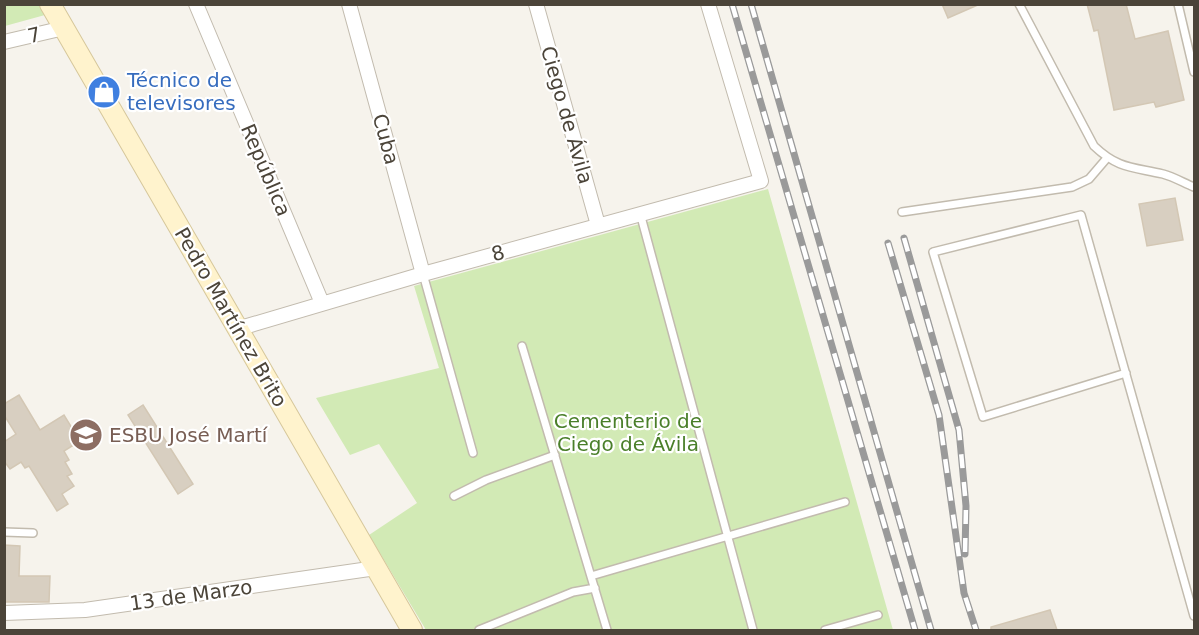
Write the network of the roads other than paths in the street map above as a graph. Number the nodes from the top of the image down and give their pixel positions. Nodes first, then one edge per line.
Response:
1 (50, 4) edge
2 (196, 4) edge
3 (349, 4) edge
4 (536, 4) edge
5 (708, 4) edge
6 (1018, 4) edge
7 (1178, 4) edge
8 (64, 28) junction
9 (4, 42) edge
10 (1194, 72) edge
11 (1107, 158) junction
12 (1194, 187) edge
13 (902, 212) dead end
14 (640, 213) junction
15 (598, 225) junction
16 (423, 274) junction
17 (322, 303) junction
18 (237, 329) junction
19 (522, 346) dead end
20 (1125, 373) junction
21 (473, 453) dead end
22 (555, 454) junction
23 (454, 496) dead end
24 (845, 502) dead end
25 (4, 532) edge
26 (33, 532) dead end
27 (727, 535) junction
28 (376, 568) junction
29 (591, 576) junction
30 (595, 588) junction
31 (4, 613) edge
32 (878, 615) dead end
33 (1194, 616) edge
34 (412, 630) edge
35 (479, 630) edge
36 (607, 630) edge
37 (753, 630) edge
38 (825, 630) edge

1 - 8 street, Pedro Martínez Brito
2 - 17 street, República
3 - 16 street, Cuba
4 - 15 street, Ciego de Ávila
5 - 14 street, 8
6 - 11 lane
7 - 10 lane
8 - 9 street, 7
8 - 18 street, Pedro Martínez Brito
11 - 12 lane
11 - 13 lane
14 - 15 street, 8
14 - 27 lane
15 - 16 street, 8
16 - 17 street, 8
16 - 21 lane
17 - 18 street, 8
18 - 28 street, Pedro Martínez Brito
19 - 22 lane
20 - 20 lane
20 - 33 lane
22 - 23 lane
22 - 29 lane
24 - 27 lane
25 - 26 lane
27 - 29 lane
27 - 37 lane
28 - 31 street, 13 de Marzo
28 - 34 street, Pedro Martínez Brito
29 - 30 lane
30 - 35 lane
30 - 36 lane
32 - 38 lane

